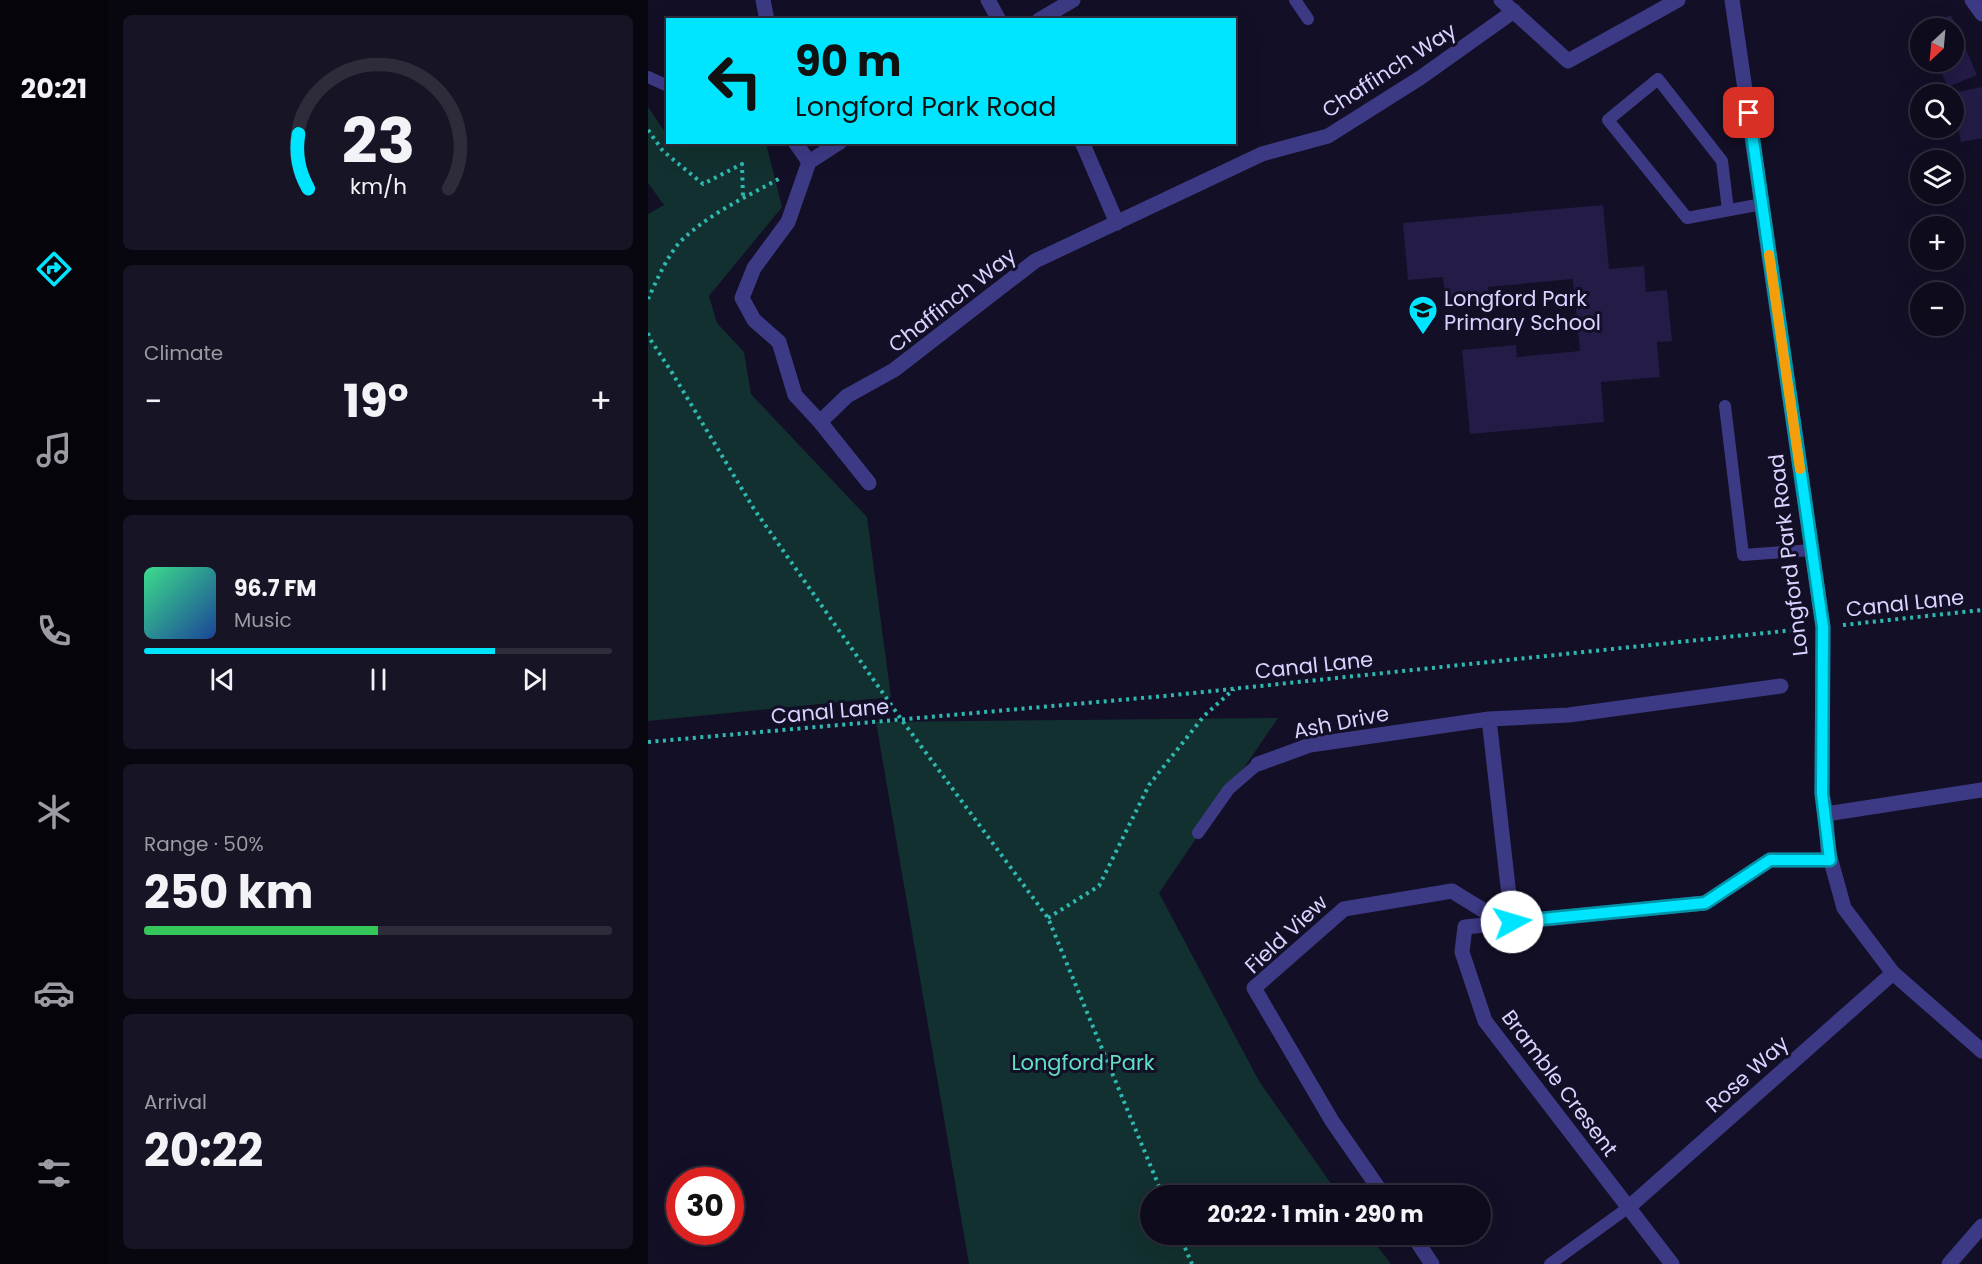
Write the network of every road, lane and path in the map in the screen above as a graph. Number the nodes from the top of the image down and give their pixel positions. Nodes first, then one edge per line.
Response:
1 (763, 0) edge
2 (988, 0) edge
3 (1073, 0) edge
4 (1295, 0) edge
5 (1501, 0) edge
6 (1678, 0) edge
7 (1732, 0) edge
8 (1972, 0) edge
9 (1514, 12) junction
10 (1982, 14) edge
11 (766, 18) edge
12 (998, 18) edge
13 (1042, 18) edge
14 (1308, 19) dead end
15 (648, 77) edge
16 (666, 85) edge
17 (648, 130) edge
18 (796, 144) edge
19 (837, 144) edge
20 (1083, 144) edge
21 (809, 162) junction
22 (743, 199) junction
23 (1762, 204) junction
24 (1728, 210) junction
25 (1117, 223) junction
26 (648, 299) edge
27 (648, 333) edge
28 (1725, 406) dead end
29 (820, 422) junction
30 (869, 483) dead end
31 (1812, 550) junction
32 (1982, 610) edge
33 (1823, 627) junction
34 (1781, 686) dead end
35 (1233, 689) junction
36 (1489, 719) junction
37 (901, 720) junction
38 (648, 742) edge
39 (1258, 764) joint
40 (1982, 790) edge
41 (1826, 814) junction
42 (1198, 833) dead end
43 (1830, 860) junction
44 (1048, 918) junction
45 (1508, 922) junction
46 (1893, 973) junction
47 (1982, 1051) edge
48 (1158, 1185) edge
49 (1376, 1185) edge
50 (1629, 1207) junction
51 (1982, 1226) edge
52 (1184, 1245) edge
53 (1419, 1245) edge
54 (1192, 1264) edge
55 (1432, 1264) edge
56 (1550, 1264) edge
57 (1672, 1264) edge
58 (1949, 1264) edge

1 - 11 street
2 - 12 street
3 - 13 street
4 - 14 lane
5 - 9 street
6 - 9 street
7 - 23 street, Longford Park Road
8 - 10 street
9 - 25 street, Chaffinch Way
15 - 16 lane
17 - 22 path
18 - 21 street
19 - 21 street
20 - 25 street
21 - 22 path
21 - 29 street
22 - 26 path
23 - 24 lane
23 - 31 street, Longford Park Road
24 - 24 lane
25 - 29 street, Chaffinch Way
27 - 37 path
28 - 31 lane
29 - 30 street
31 - 33 street, Longford Park Road
32 - 33 path, Canal Lane
33 - 35 path, Canal Lane
33 - 41 street, Longford Park Road
34 - 36 street, Ash Drive
35 - 37 path, Canal Lane
35 - 44 path
36 - 39 street, Ash Drive
36 - 45 street
37 - 38 path, Canal Lane
37 - 44 path
39 - 42 lane, Ash Drive
40 - 41 street
41 - 43 street, Longford Park Road
43 - 45 street, Bramble Cresent
43 - 46 street, Longford Park Road
44 - 48 path
45 - 49 street, Field View
45 - 50 street, Bramble Cresent
46 - 47 street, Longford Park Road
46 - 50 street, Rose Way
50 - 56 lane
50 - 57 street, Bramble Cresent
51 - 58 street
52 - 54 path
53 - 55 street

